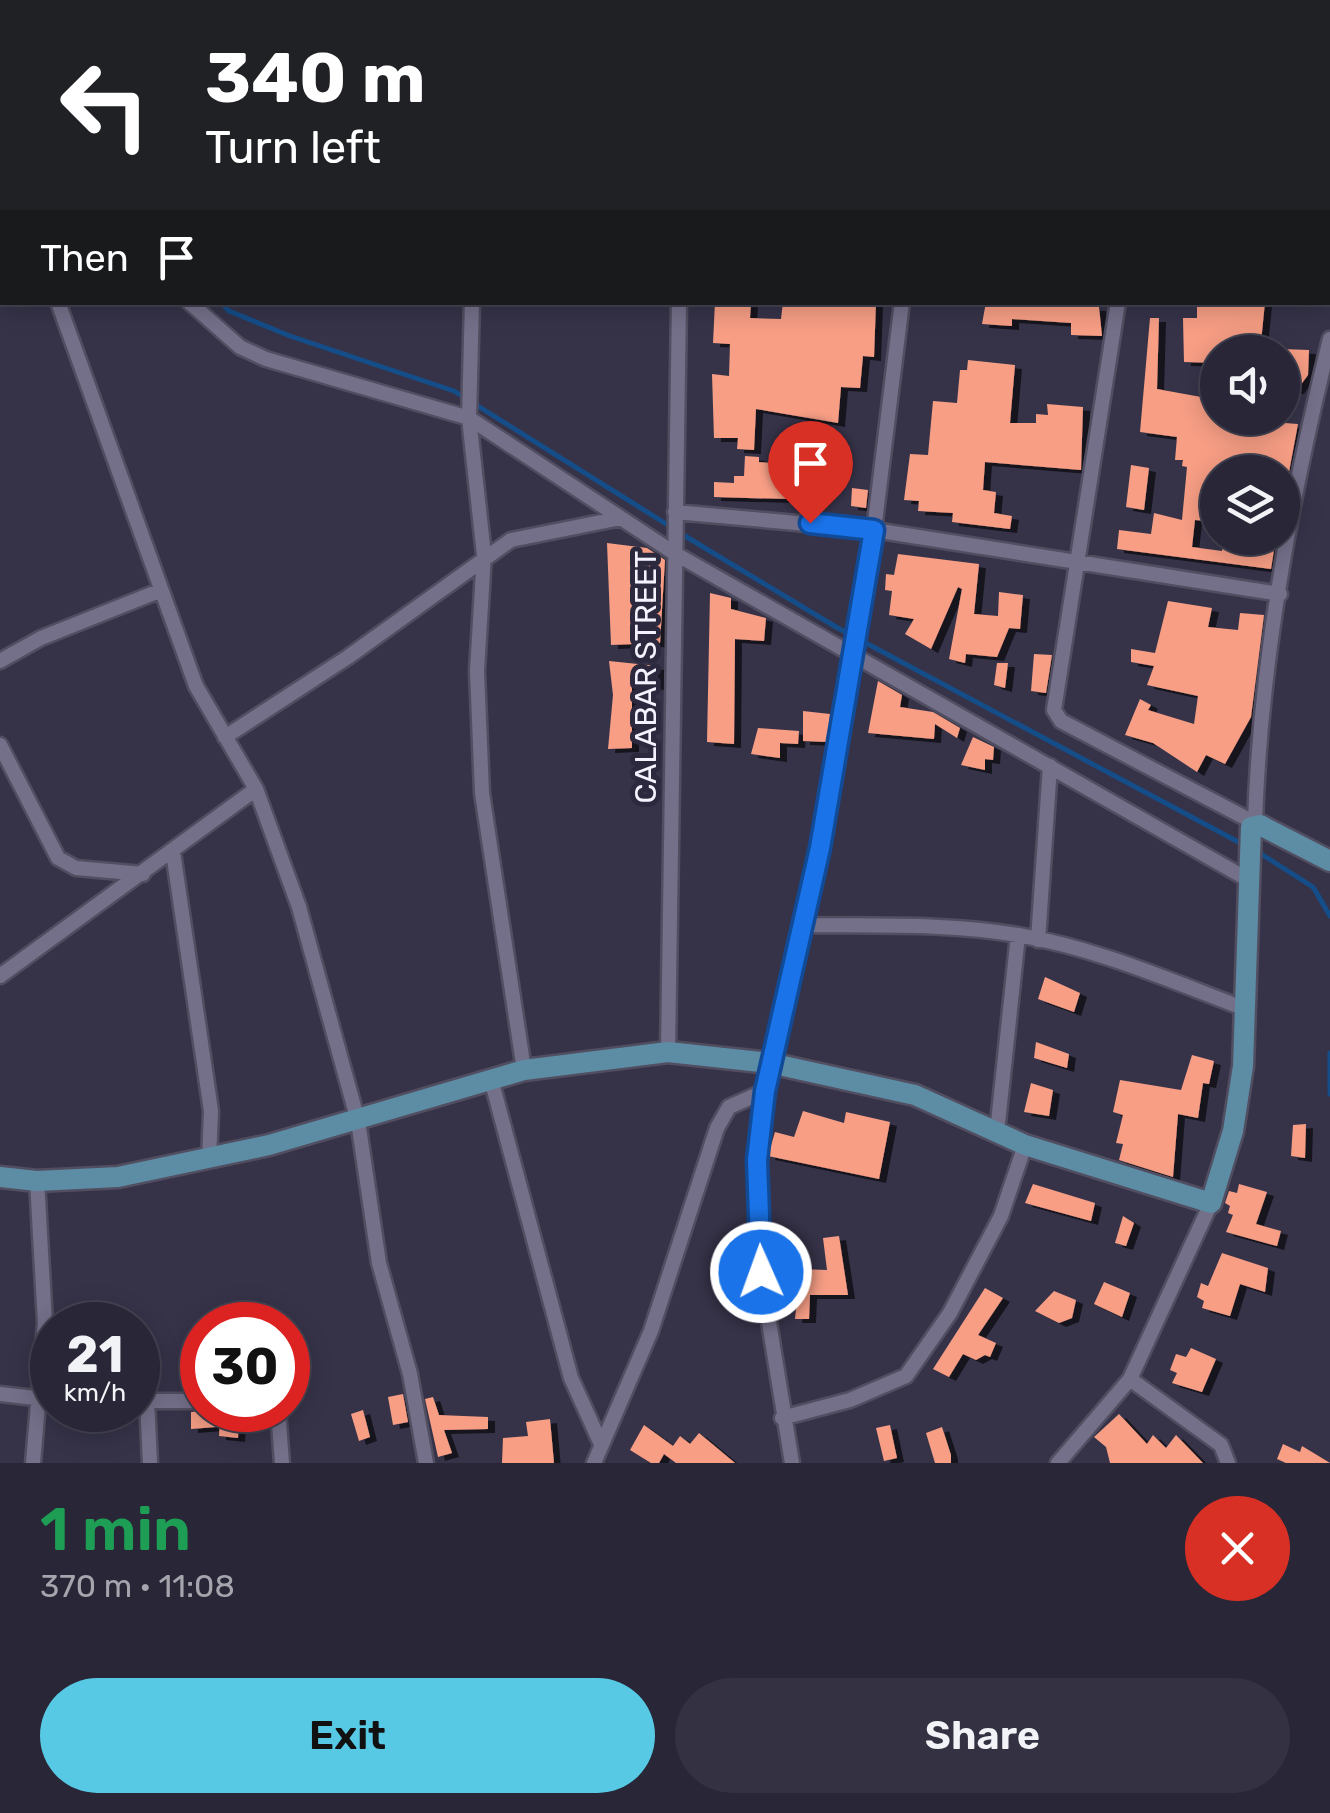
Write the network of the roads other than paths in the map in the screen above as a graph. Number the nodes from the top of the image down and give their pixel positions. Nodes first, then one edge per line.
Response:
1 (59, 305) edge
2 (192, 305) edge
3 (472, 305) edge
4 (678, 305) edge
5 (902, 305) edge
6 (1118, 305) edge
7 (1330, 338) edge
8 (469, 415) junction
9 (675, 512) junction
10 (621, 518) junction
11 (874, 530) junction
12 (674, 549) junction
13 (484, 555) junction
14 (1078, 560) junction
15 (159, 591) junction
16 (1280, 594) junction
17 (853, 650) junction
18 (0, 661) edge
19 (225, 737) junction
20 (0, 745) edge
21 (1050, 766) junction
22 (256, 788) junction
23 (173, 852) junction
24 (1250, 852) junction
25 (1330, 862) edge
26 (143, 874) junction
27 (804, 925) junction
28 (1018, 935) junction
29 (1038, 940) junction
30 (0, 976) edge
31 (1243, 1008) junction
32 (668, 1052) junction
33 (770, 1063) junction
34 (524, 1070) junction
35 (491, 1079) junction
36 (765, 1091) junction
37 (358, 1121) junction
38 (997, 1132) junction
39 (1025, 1145) junction
40 (209, 1159) junction
41 (0, 1177) edge
42 (37, 1180) junction
43 (1211, 1203) junction
44 (44, 1302) edge
45 (1130, 1379) junction
46 (0, 1394) edge
47 (30, 1397) edge
48 (782, 1418) junction
49 (38, 1432) edge
50 (146, 1432) edge
51 (280, 1432) edge
52 (601, 1444) junction
53 (32, 1463) edge
54 (150, 1463) edge
55 (282, 1463) edge
56 (426, 1463) edge
57 (594, 1463) edge
58 (792, 1463) edge
59 (1058, 1463) edge
60 (1228, 1463) edge

1 - 15 street
2 - 8 street
3 - 8 street
4 - 9 street, CALABAR STREET
5 - 11 street
6 - 14 street
7 - 16 street
8 - 10 street
8 - 13 street
9 - 11 street
9 - 12 street, CALABAR STREET
10 - 12 street
10 - 13 street
11 - 14 street
11 - 17 street
12 - 17 street
12 - 32 street, CALABAR STREET
13 - 19 street
13 - 34 street
14 - 16 street
14 - 24 street
15 - 18 street
15 - 19 street
16 - 24 street
17 - 21 street
17 - 27 street
19 - 22 street
20 - 26 street
21 - 24 street
21 - 29 street
22 - 23 street
22 - 37 street
23 - 26 street
23 - 40 street
24 - 25 street
24 - 31 street
26 - 30 street
27 - 28 street
27 - 33 street
28 - 29 street
28 - 38 street
29 - 31 street
31 - 43 street
32 - 33 street
32 - 34 street
33 - 36 street
33 - 38 street
34 - 35 street
35 - 37 street
35 - 52 street
36 - 48 street
36 - 52 street
37 - 40 street
37 - 56 street
38 - 39 street
39 - 43 street
39 - 48 street
40 - 42 street
41 - 42 street
42 - 44 street
43 - 45 street
45 - 59 street
45 - 60 street
46 - 47 street
48 - 58 street
49 - 53 street
50 - 54 street
51 - 55 street
52 - 57 street

